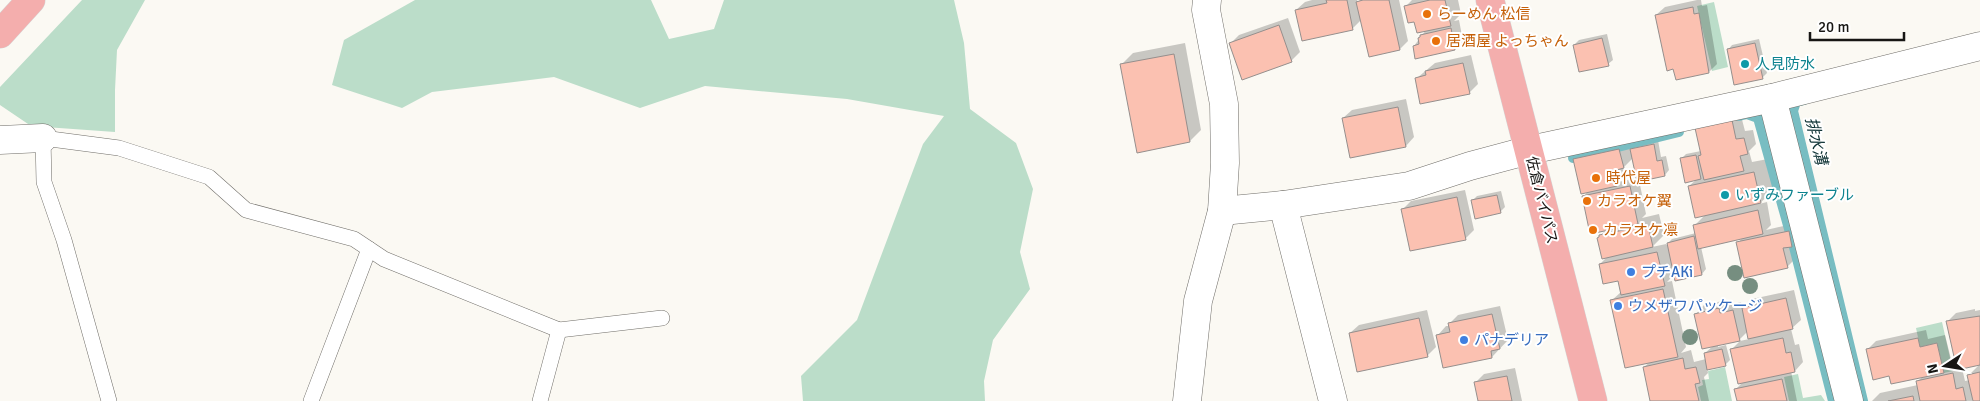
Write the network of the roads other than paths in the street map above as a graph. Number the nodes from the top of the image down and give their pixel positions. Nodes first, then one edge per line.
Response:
1 (31, 0) edge
2 (1207, 0) edge
3 (1490, 0) edge
4 (0, 34) edge
5 (1980, 46) edge
6 (1772, 98) junction
7 (43, 138) junction
8 (0, 140) edge
9 (1530, 150) junction
10 (1284, 205) junction
11 (1222, 211) junction
12 (369, 249) junction
13 (662, 318) dead end
14 (559, 330) junction
15 (108, 401) edge
16 (311, 401) edge
17 (540, 401) edge
18 (1187, 401) edge
19 (1333, 401) edge
20 (1593, 401) edge
21 (1849, 401) edge

1 - 4 highway
2 - 11 street
3 - 9 highway, 佐倉バイパス
5 - 6 street
6 - 9 street
6 - 21 street
7 - 8 street
7 - 12 lane
7 - 15 lane
9 - 10 street
9 - 20 highway, 佐倉バイパス
10 - 11 street
10 - 19 street
11 - 18 street
12 - 14 lane
12 - 16 lane
13 - 14 lane
14 - 17 lane

